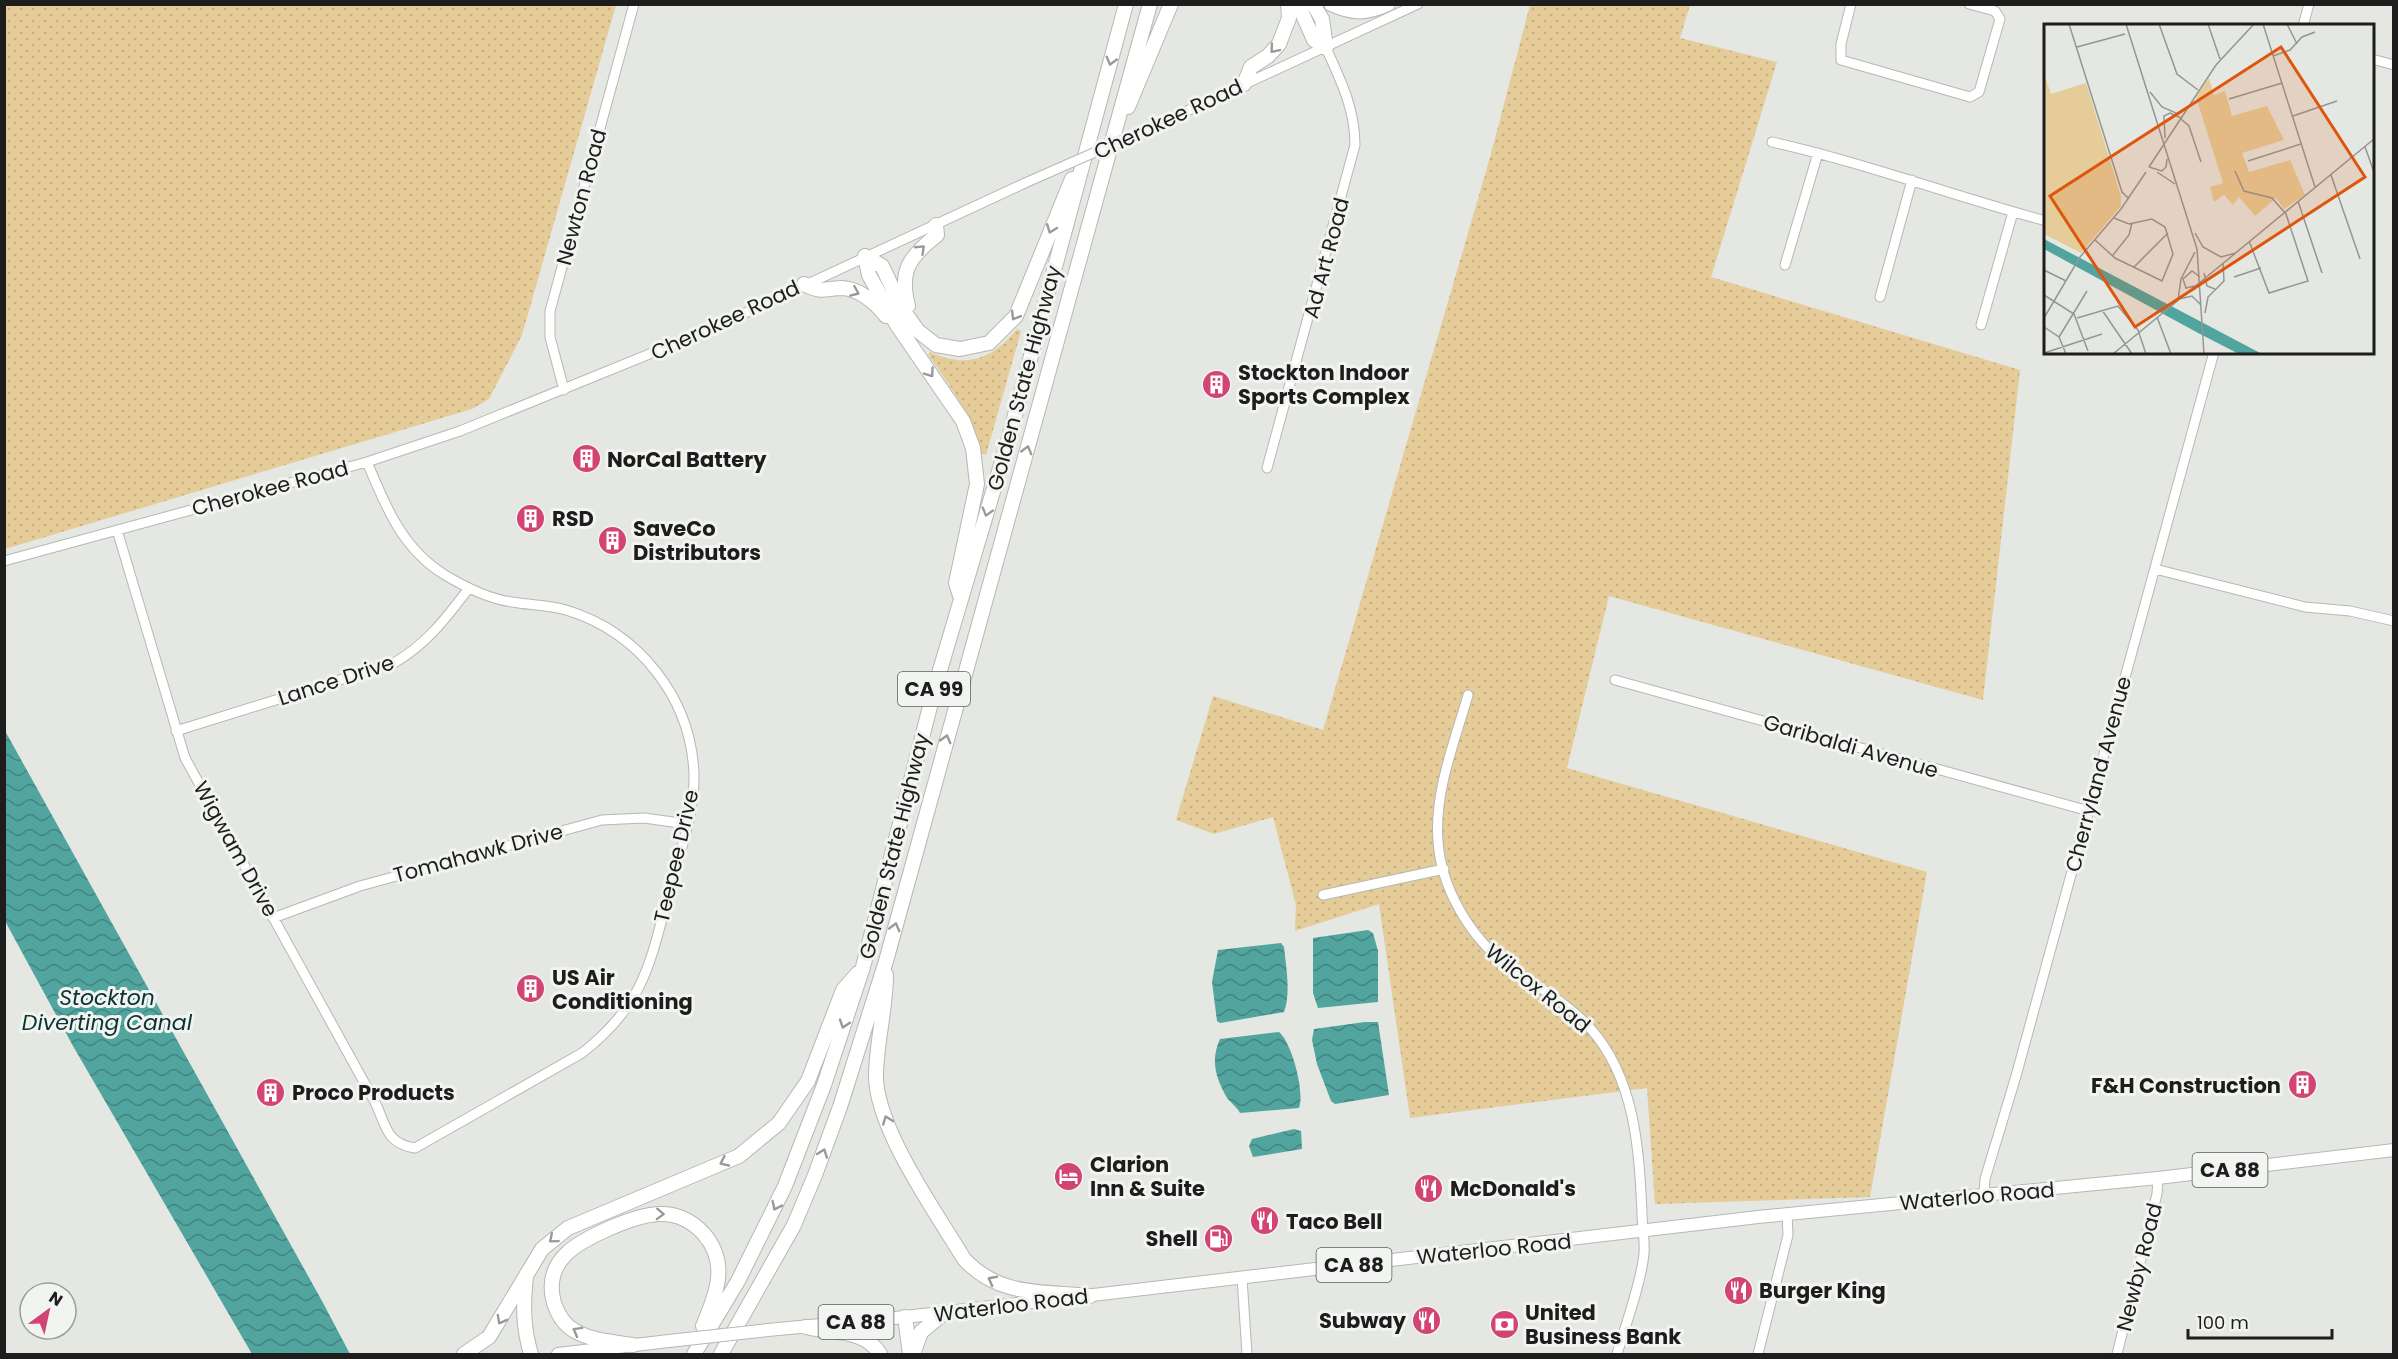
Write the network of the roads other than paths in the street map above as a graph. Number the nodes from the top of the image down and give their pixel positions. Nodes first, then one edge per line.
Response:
1 (634, 4) edge
2 (1126, 4) edge
3 (1150, 4) edge
4 (1171, 4) edge
5 (1288, 4) edge
6 (1298, 4) edge
7 (1313, 4) edge
8 (1331, 4) edge
9 (1388, 4) edge
10 (1418, 4) edge
11 (1851, 4) edge
12 (1969, 4) edge
13 (2309, 4) edge
14 (2304, 24) edge
15 (1326, 48) junction
16 (2374, 59) edge
17 (2394, 65) edge
18 (1244, 84) junction
19 (1119, 119) junction
20 (1772, 142) dead end
21 (1818, 153) junction
22 (1084, 158) junction
23 (1912, 180) junction
24 (2013, 212) junction
25 (2044, 220) edge
26 (936, 225) junction
27 (865, 256) junction
28 (1785, 265) dead end
29 (804, 284) junction
30 (1880, 297) dead end
31 (902, 321) junction
32 (1982, 325) dead end
33 (2213, 354) edge
34 (564, 390) junction
35 (367, 462) junction
36 (1267, 468) dead end
37 (117, 530) junction
38 (4, 561) edge
39 (2155, 569) junction
40 (469, 588) junction
41 (962, 599) junction
42 (2394, 621) edge
43 (1615, 680) dead end
44 (1468, 695) dead end
45 (176, 731) junction
46 (2089, 811) junction
47 (687, 824) junction
48 (1444, 869) junction
49 (1323, 895) dead end
50 (273, 918) junction
51 (886, 961) junction
52 (863, 967) junction
53 (402, 1146) joint
54 (2394, 1150) edge
55 (2158, 1178) junction
56 (1984, 1195) junction
57 (1787, 1214) junction
58 (1643, 1232) junction
59 (527, 1275) junction
60 (1242, 1278) junction
61 (757, 1294) junction
62 (1090, 1296) junction
63 (945, 1312) junction
64 (905, 1317) junction
65 (806, 1327) junction
66 (633, 1345) junction
67 (464, 1354) edge
68 (531, 1354) edge
69 (558, 1354) edge
70 (693, 1354) edge
71 (721, 1354) edge
72 (733, 1354) edge
73 (880, 1354) edge
74 (912, 1354) edge
75 (1247, 1354) edge
76 (1617, 1354) edge
77 (1758, 1354) edge
78 (2117, 1354) edge

1 - 34 street, Newton Road
2 -> 22 highway, Golden State Highway / CA 99
3 - 19 highway, Golden State Highway / CA 99
4 - 19 highway
5 -> 18 highway
6 - 15 highway
7 - 15 highway
8 - 9 highway
10 - 15 street, Cherokee Road
11 - 12 street
13 - 14 street
15 - 18 street, Cherokee Road
15 - 36 street, Ad Art Road
16 - 17 street
18 - 26 street, Cherokee Road, bridge
51 -> 19 highway, Golden State Highway / CA 99
20 - 21 street
21 - 23 street
21 - 28 street
22 -> 31 highway
22 -> 41 highway, Golden State Highway / CA 99
23 - 24 street
23 - 30 street
24 - 25 street
24 - 32 street
26 - 27 street, Cherokee Road
31 -> 26 highway
27 - 29 street, Cherokee Road
27 - 31 highway
29 -> 31 highway
29 - 34 street, Cherokee Road
31 -> 41 highway
33 - 39 street, Cherryland Avenue
34 - 35 street, Cherokee Road
35 - 37 street, Cherokee Road
35 - 40 street, Teepee Drive
37 - 38 street, Cherokee Road
37 - 45 street, Wigwam Drive
39 - 42 street
39 - 46 street, Cherryland Avenue
40 - 45 street, Lance Drive
40 - 47 street, Teepee Drive
41 - 52 highway, Golden State Highway / CA 99
43 - 46 street, Garibaldi Avenue
44 - 48 street, Wilcox Road
45 - 50 street, Wigwam Drive
46 - 56 street, Cherryland Avenue
47 - 50 street, Tomahawk Drive
47 - 53 street, Teepee Drive
48 - 49 street
48 - 58 street, Wilcox Road
50 - 53 street, Wigwam Drive
61 -> 51 highway, Golden State Highway / CA 99
62 -> 51 highway
52 -> 59 highway
52 -> 70 highway, Golden State Highway / CA 99
54 - 55 main road, Waterloo Road / CA 88
55 - 56 main road, Waterloo Road / CA 88
55 - 78 street, Newby Road
56 - 57 main road, Waterloo Road / CA 88
57 - 58 main road, Waterloo Road / CA 88
57 - 77 street
58 - 60 main road, Waterloo Road / CA 88
58 - 76 street, Wilcox Road
59 -> 67 highway
59 - 68 highway
60 - 62 main road, Waterloo Road / CA 88
60 - 75 street
61 - 71 highway, Golden State Highway / CA 99
61 - 72 highway
62 - 63 main road, Waterloo Road / CA 88
63 - 64 main road, Waterloo Road / CA 88
63 - 74 highway
64 - 65 main road, Waterloo Road / CA 88
64 - 74 highway
65 - 66 main road, Waterloo Road / CA 88, bridge
65 - 73 highway
66 - 69 main road, Waterloo Road / CA 88
66 -> 70 highway

